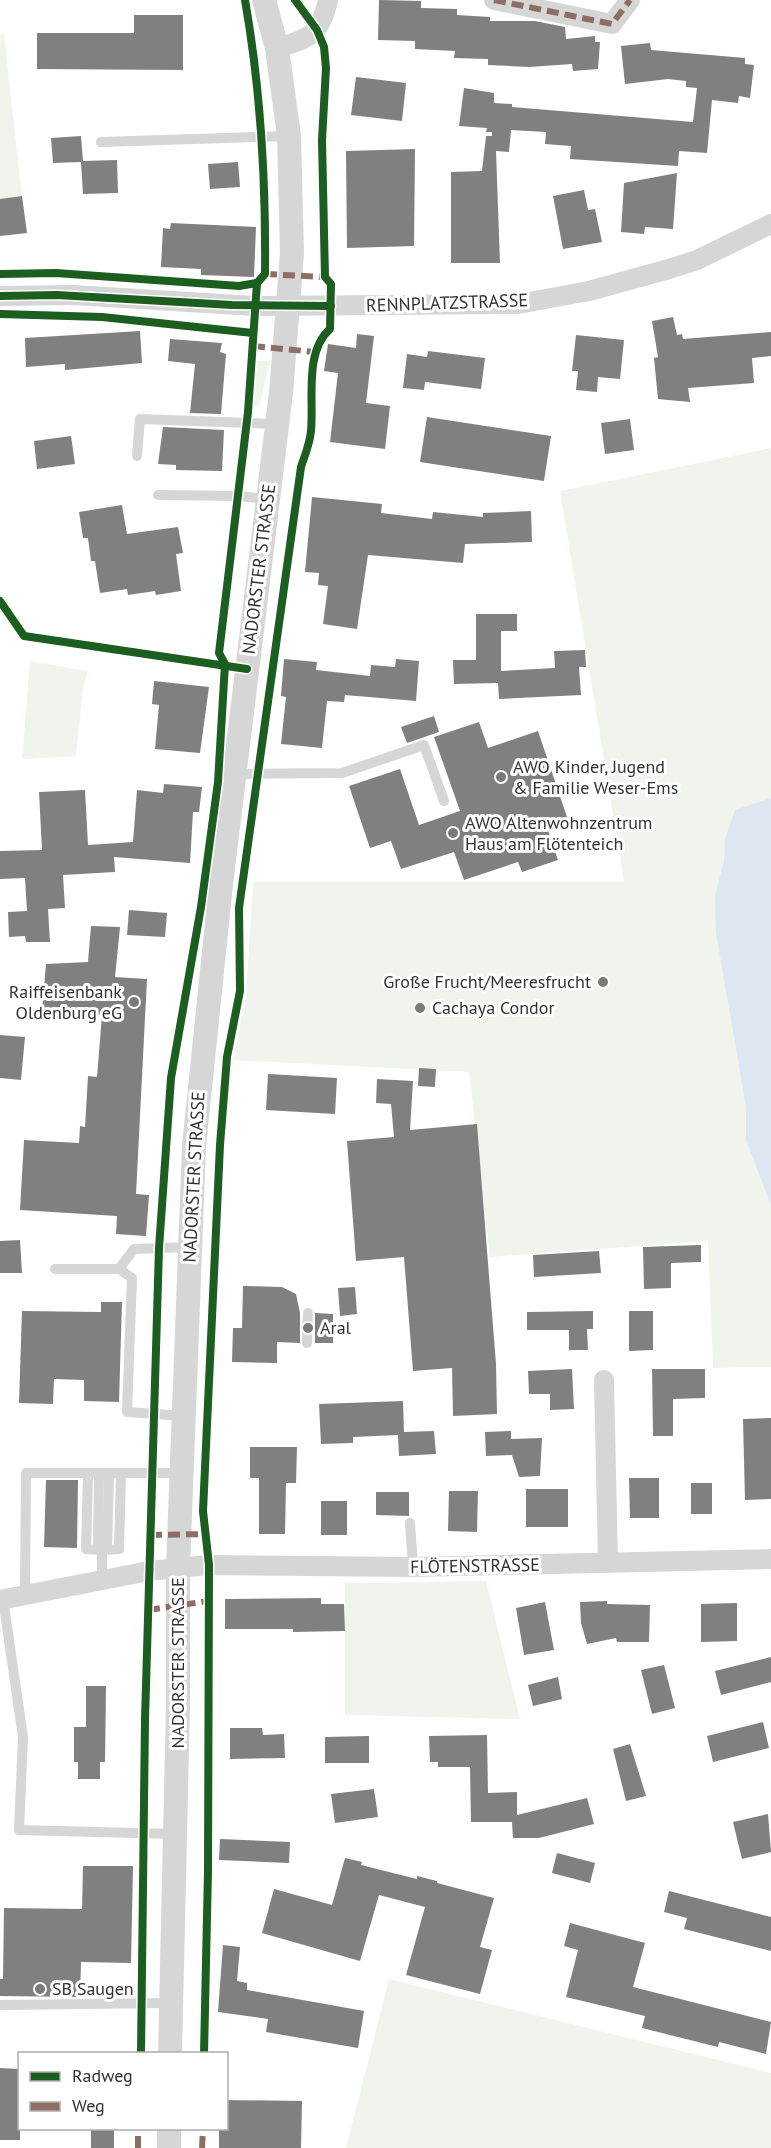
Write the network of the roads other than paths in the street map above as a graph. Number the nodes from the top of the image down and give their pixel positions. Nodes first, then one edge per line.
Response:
1 (264, 0) edge
2 (328, 0) edge
3 (494, 0) edge
4 (630, 0) edge
5 (277, 48) junction
6 (289, 136) junction
7 (102, 142) dead end
8 (771, 224) edge
9 (0, 296) edge
10 (289, 306) junction
11 (277, 424) junction
12 (137, 456) dead end
13 (158, 495) dead end
14 (267, 499) junction
15 (236, 774) junction
16 (444, 801) dead end
17 (190, 1247) junction
18 (55, 1269) dead end
19 (119, 1269) junction
20 (308, 1313) dead end
21 (307, 1343) dead end
22 (604, 1380) dead end
23 (185, 1416) junction
24 (183, 1473) junction
25 (98, 1474) junction
26 (121, 1474) junction
27 (410, 1523) dead end
28 (102, 1549) junction
29 (771, 1559) edge
30 (608, 1563) junction
31 (178, 1568) junction
32 (413, 1568) junction
33 (102, 1581) junction
34 (25, 1595) junction
35 (1, 1600) edge
36 (175, 1834) junction
37 (171, 2003) junction
38 (0, 2005) edge
39 (170, 2052) edge
40 (169, 2130) edge
41 (169, 2148) edge

1 - 5 street, NADORSTER STRASSE
2 - 5 street
3 - 4 street
5 - 6 street, NADORSTER STRASSE
6 - 7 lane
6 - 10 street, NADORSTER STRASSE
8 - 10 street, RENNPLATZSTRASSE
9 - 10 street, RENNPLATZSTRASSE
10 - 11 street, NADORSTER STRASSE
11 - 12 lane
11 - 14 street, NADORSTER STRASSE
13 - 14 lane
14 - 15 street, NADORSTER STRASSE
15 - 16 lane
15 - 17 street, NADORSTER STRASSE
17 - 19 lane
17 - 23 street, NADORSTER STRASSE
18 - 19 lane
19 - 23 lane
20 - 21 lane
22 - 30 street
23 - 24 street, NADORSTER STRASSE
24 - 26 lane
24 - 31 street, NADORSTER STRASSE
25 - 26 lane
25 - 28 lane
25 - 28 lane
25 - 34 lane
26 - 28 lane
27 - 32 lane
28 - 33 lane
29 - 30 street, FLÖTENSTRASSE
30 - 32 street, FLÖTENSTRASSE
31 - 32 street, FLÖTENSTRASSE
31 - 33 street, FLÖTENSTRASSE
31 - 36 street, NADORSTER STRASSE
33 - 34 street, FLÖTENSTRASSE
34 - 35 street, FLÖTENSTRASSE
35 - 36 lane
36 - 37 street, NADORSTER STRASSE
37 - 38 lane
37 - 39 street, NADORSTER STRASSE
40 - 41 street

